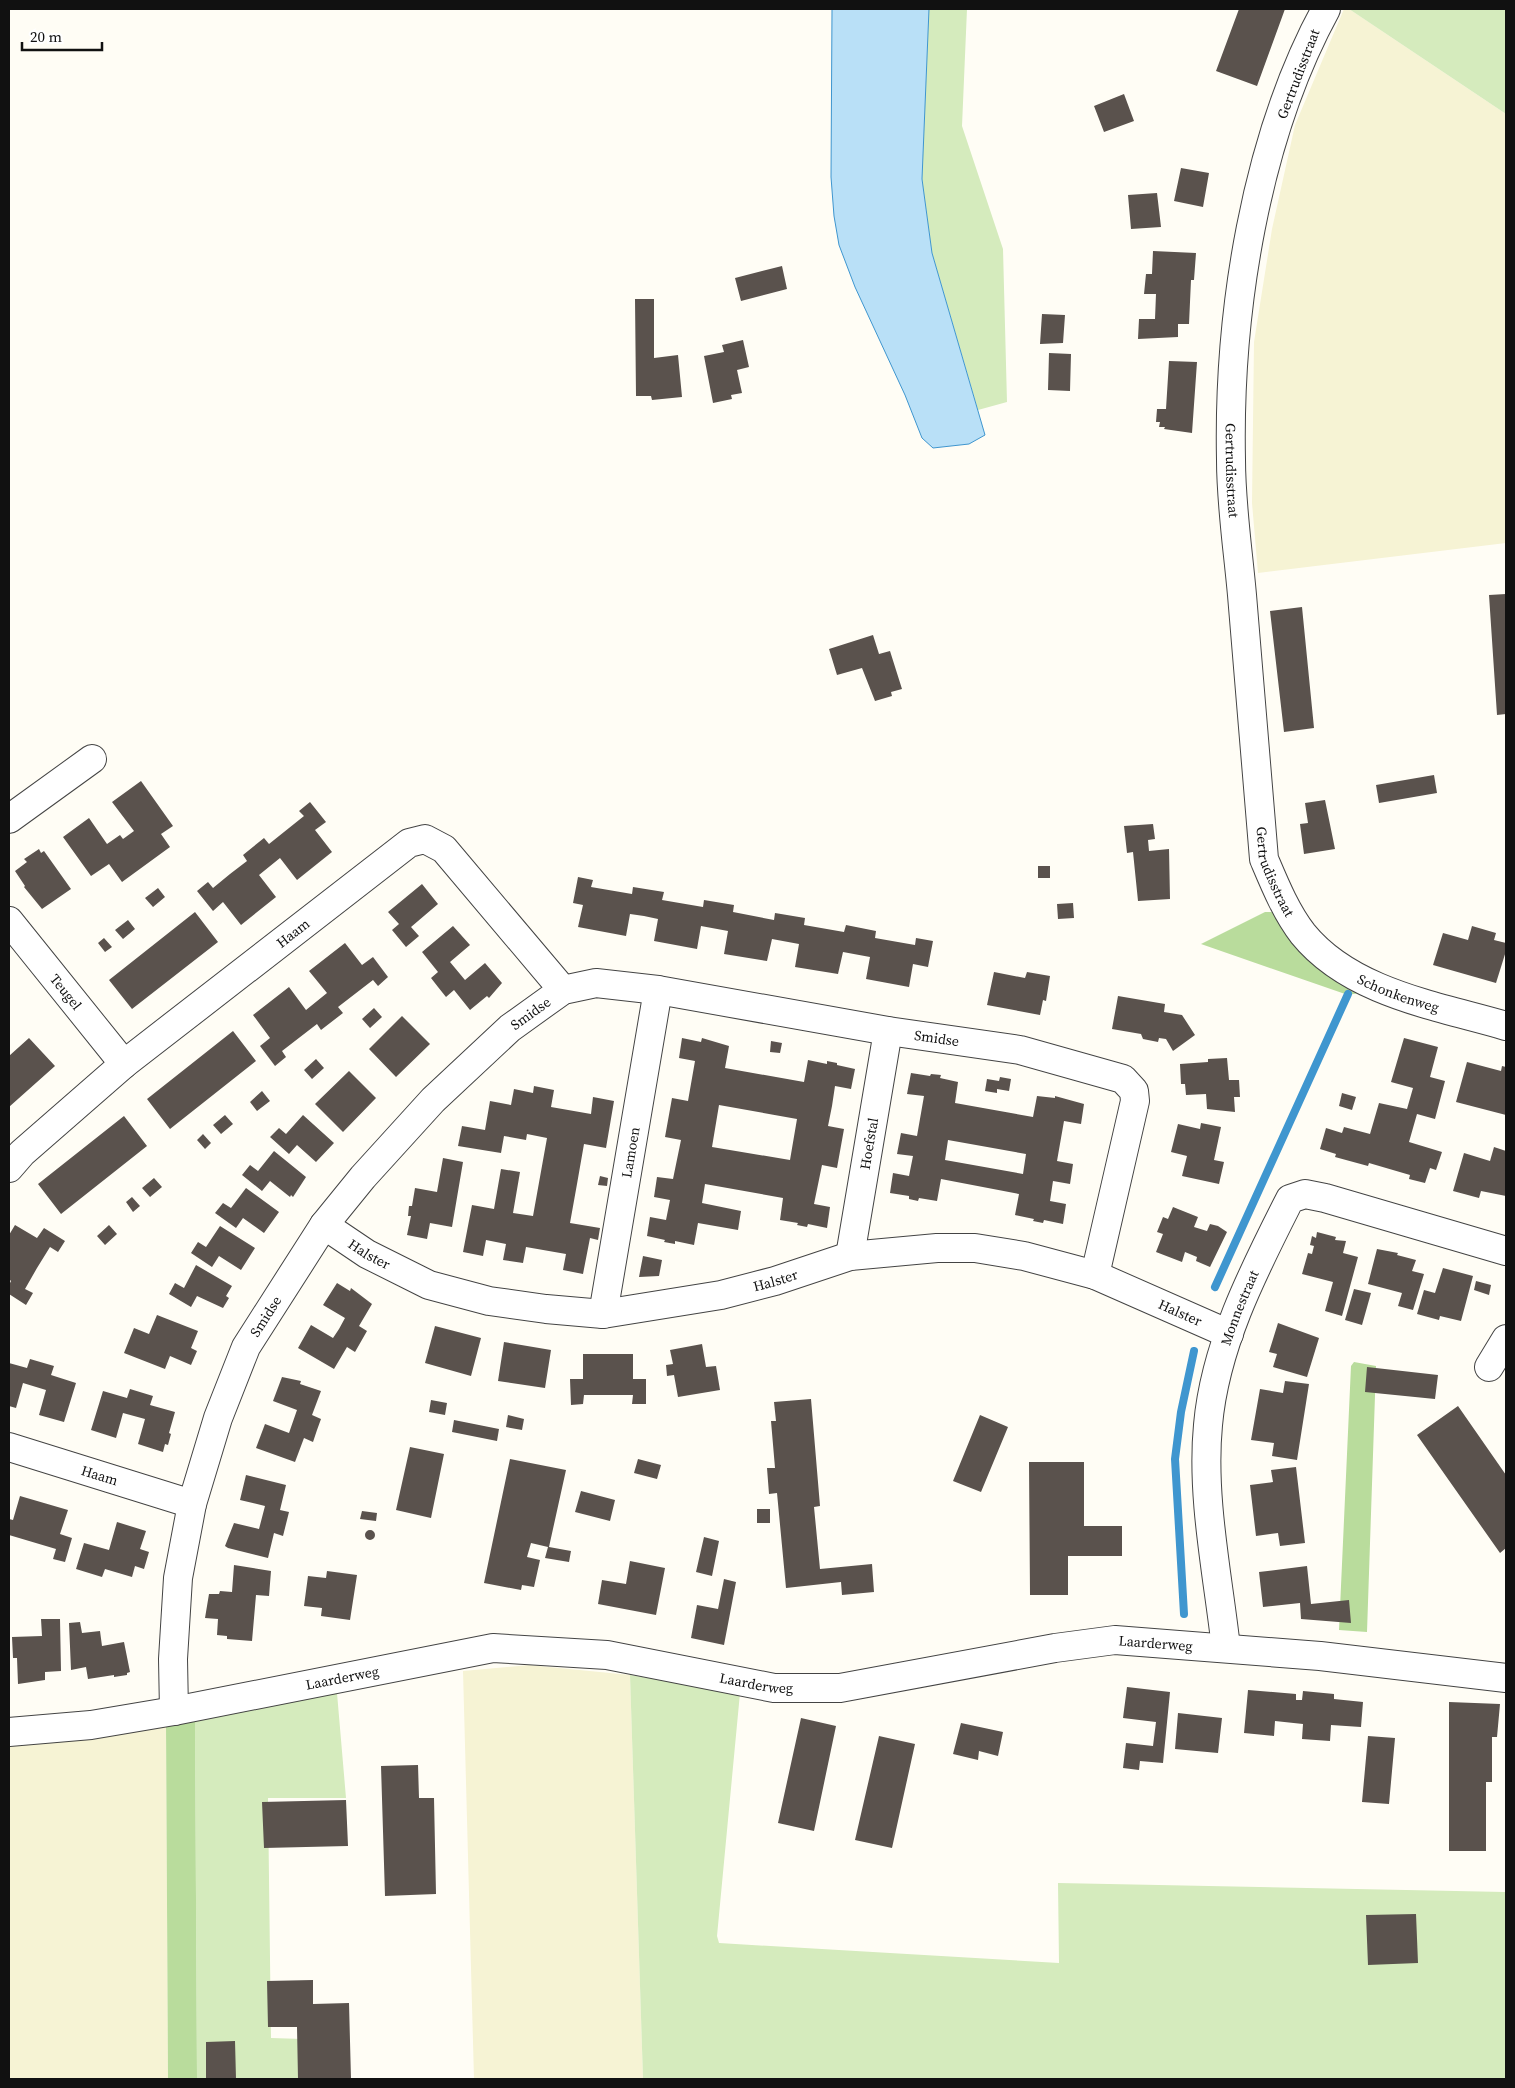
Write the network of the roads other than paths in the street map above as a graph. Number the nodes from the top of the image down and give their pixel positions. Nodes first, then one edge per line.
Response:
1 (1326, 9) edge
2 (92, 760) dead end
3 (9, 818) edge
4 (9, 921) edge
5 (1304, 935) joint
6 (563, 990) junction
7 (658, 990) junction
8 (1506, 1026) edge
9 (888, 1031) junction
10 (124, 1064) junction
11 (9, 1168) edge
12 (324, 1225) junction
13 (1506, 1252) edge
14 (850, 1256) junction
15 (1095, 1275) junction
16 (603, 1314) junction
17 (1229, 1334) junction
18 (1506, 1339) edge
19 (1489, 1367) dead end
20 (9, 1447) edge
21 (192, 1504) junction
22 (1226, 1648) junction
23 (1506, 1678) edge
24 (174, 1711) junction
25 (9, 1732) edge

1 - 5 street, Gertrudisstraat
2 - 3 street
4 - 10 street, Teugel
5 - 8 street, Schonkenweg
6 - 7 street, Smidse
6 - 10 street, Haam
6 - 12 street, Smidse
7 - 9 street, Smidse
7 - 16 street, Lamoen
9 - 14 street, Hoefstal
9 - 15 street, Smidse
10 - 11 street, Haam
12 - 16 street, Halster
12 - 21 street, Smidse
13 - 17 street, Monnestraat
14 - 15 street, Halster
14 - 16 street, Halster
15 - 17 street, Halster
17 - 22 street, Monnestraat
18 - 19 street
20 - 21 street, Haam
21 - 24 street, Smidse
22 - 23 street, Laarderweg
22 - 24 street, Laarderweg
24 - 25 street, Laarderweg

